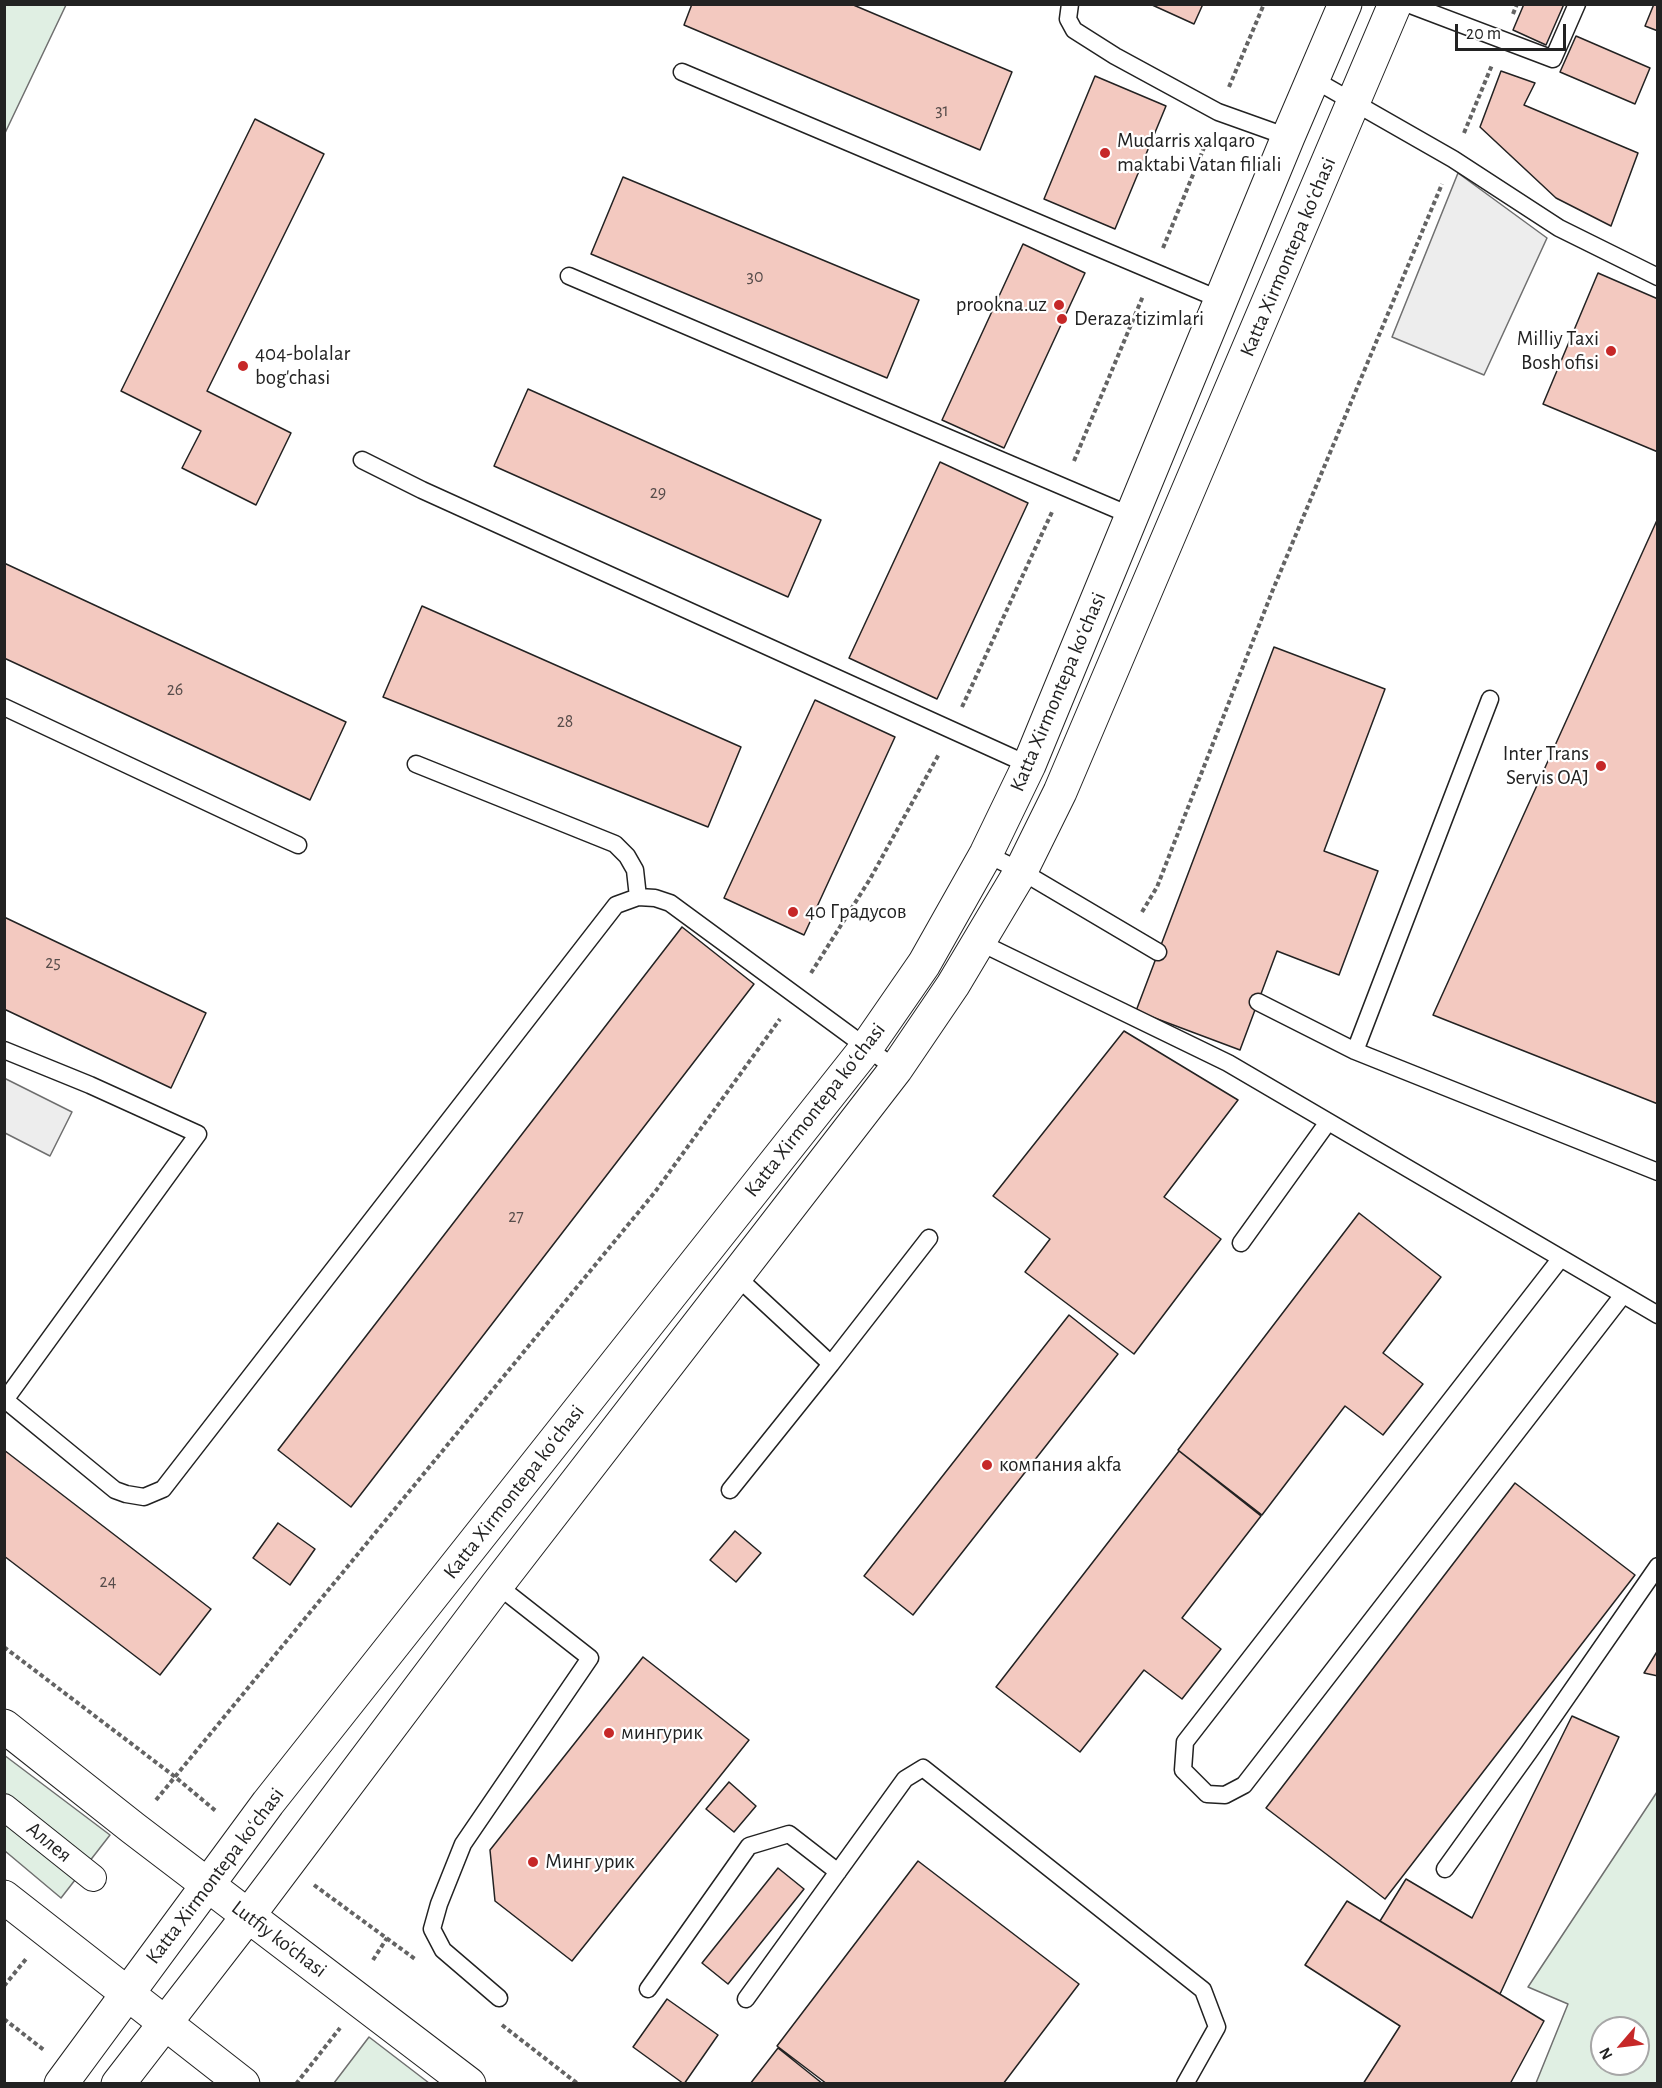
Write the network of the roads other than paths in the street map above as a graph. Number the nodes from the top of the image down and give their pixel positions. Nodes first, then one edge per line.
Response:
1 (1070, 4) edge
2 (1345, 4) edge
3 (1395, 4) edge
4 (1408, 4) edge
5 (1576, 4) edge
6 (682, 72) dead end
7 (1313, 79) junction
8 (1354, 102) junction
9 (1288, 137) junction
10 (569, 276) dead end
11 (1658, 277) edge
12 (1221, 300) junction
13 (362, 460) dead end
14 (1132, 516) junction
15 (1490, 699) dead end
16 (4, 708) edge
17 (416, 764) dead end
18 (1029, 765) junction
19 (298, 845) dead end
20 (986, 854) junction
21 (1021, 871) junction
22 (638, 897) junction
23 (980, 942) junction
24 (1158, 952) dead end
25 (1258, 1002) dead end
26 (866, 1047) junction
27 (4, 1050) edge
28 (1355, 1051) junction
29 (896, 1069) junction
30 (1328, 1122) junction
31 (1658, 1172) edge
32 (929, 1238) dead end
33 (1241, 1243) dead end
34 (1561, 1258) junction
35 (736, 1276) junction
36 (1623, 1295) junction
37 (1658, 1315) edge
38 (831, 1364) junction
39 (5, 1400) edge
40 (730, 1490) dead end
41 (1658, 1566) edge
42 (498, 1585) junction
43 (4, 1726) edge
44 (4, 1807) edge
45 (1445, 1869) dead end
46 (838, 1872) junction
47 (93, 1878) dead end
48 (208, 1885) junction
49 (4, 1897) edge
50 (248, 1916) junction
51 (648, 1989) dead end
52 (127, 1994) junction
53 (499, 1998) dead end
54 (746, 1999) dead end
55 (165, 2024) junction
56 (61, 2084) edge
57 (118, 2084) edge
58 (243, 2084) edge
59 (469, 2084) edge
60 (1185, 2084) edge

1 - 9 lane
2 - 7 main road, Katta Xirmontepa koʻchasi
3 - 8 main road, Katta Xirmontepa koʻchasi
4 - 5 lane
6 - 12 lane
7 - 8 lane
7 - 9 main road, Katta Xirmontepa koʻchasi
8 - 11 lane
8 - 21 main road, Katta Xirmontepa koʻchasi
9 - 12 main road, Katta Xirmontepa koʻchasi
10 - 14 lane
12 - 14 main road, Katta Xirmontepa koʻchasi
13 - 18 lane
14 - 18 main road, Katta Xirmontepa koʻchasi
15 - 28 lane
16 - 19 lane
17 - 22 lane
18 - 20 main road, Katta Xirmontepa koʻchasi
20 - 21 lane
20 - 26 main road, Katta Xirmontepa koʻchasi
21 - 23 main road, Katta Xirmontepa koʻchasi
21 - 24 lane
22 - 26 lane
22 - 39 lane
23 - 29 main road, Katta Xirmontepa koʻchasi
23 - 30 lane
25 - 28 lane
26 - 29 lane
26 - 48 main road, Katta Xirmontepa koʻchasi
27 - 39 lane
28 - 31 lane
29 - 35 main road, Katta Xirmontepa koʻchasi
30 - 33 lane
30 - 34 lane
32 - 38 lane
34 - 36 lane
34 - 36 lane
35 - 38 lane
35 - 42 main road, Katta Xirmontepa koʻchasi
36 - 37 lane
38 - 40 lane
41 - 45 lane
42 - 50 main road, Katta Xirmontepa koʻchasi
42 - 53 lane
43 - 48 main road, Lutfiy ko'chasi
44 - 47 street, Аллея
46 - 51 lane
46 - 54 lane
46 - 60 lane
48 - 50 main road, Lutfiy ko'chasi
48 - 52 main road, Katta Xirmontepa koʻchasi
49 - 52 main road
50 - 55 main road, Katta Xirmontepa koʻchasi
50 - 59 main road, Lutfiy ko'chasi
52 - 55 main road
52 - 56 main road, Katta Xirmontepa koʻchasi
55 - 57 main road, Katta Xirmontepa koʻchasi
55 - 58 main road

